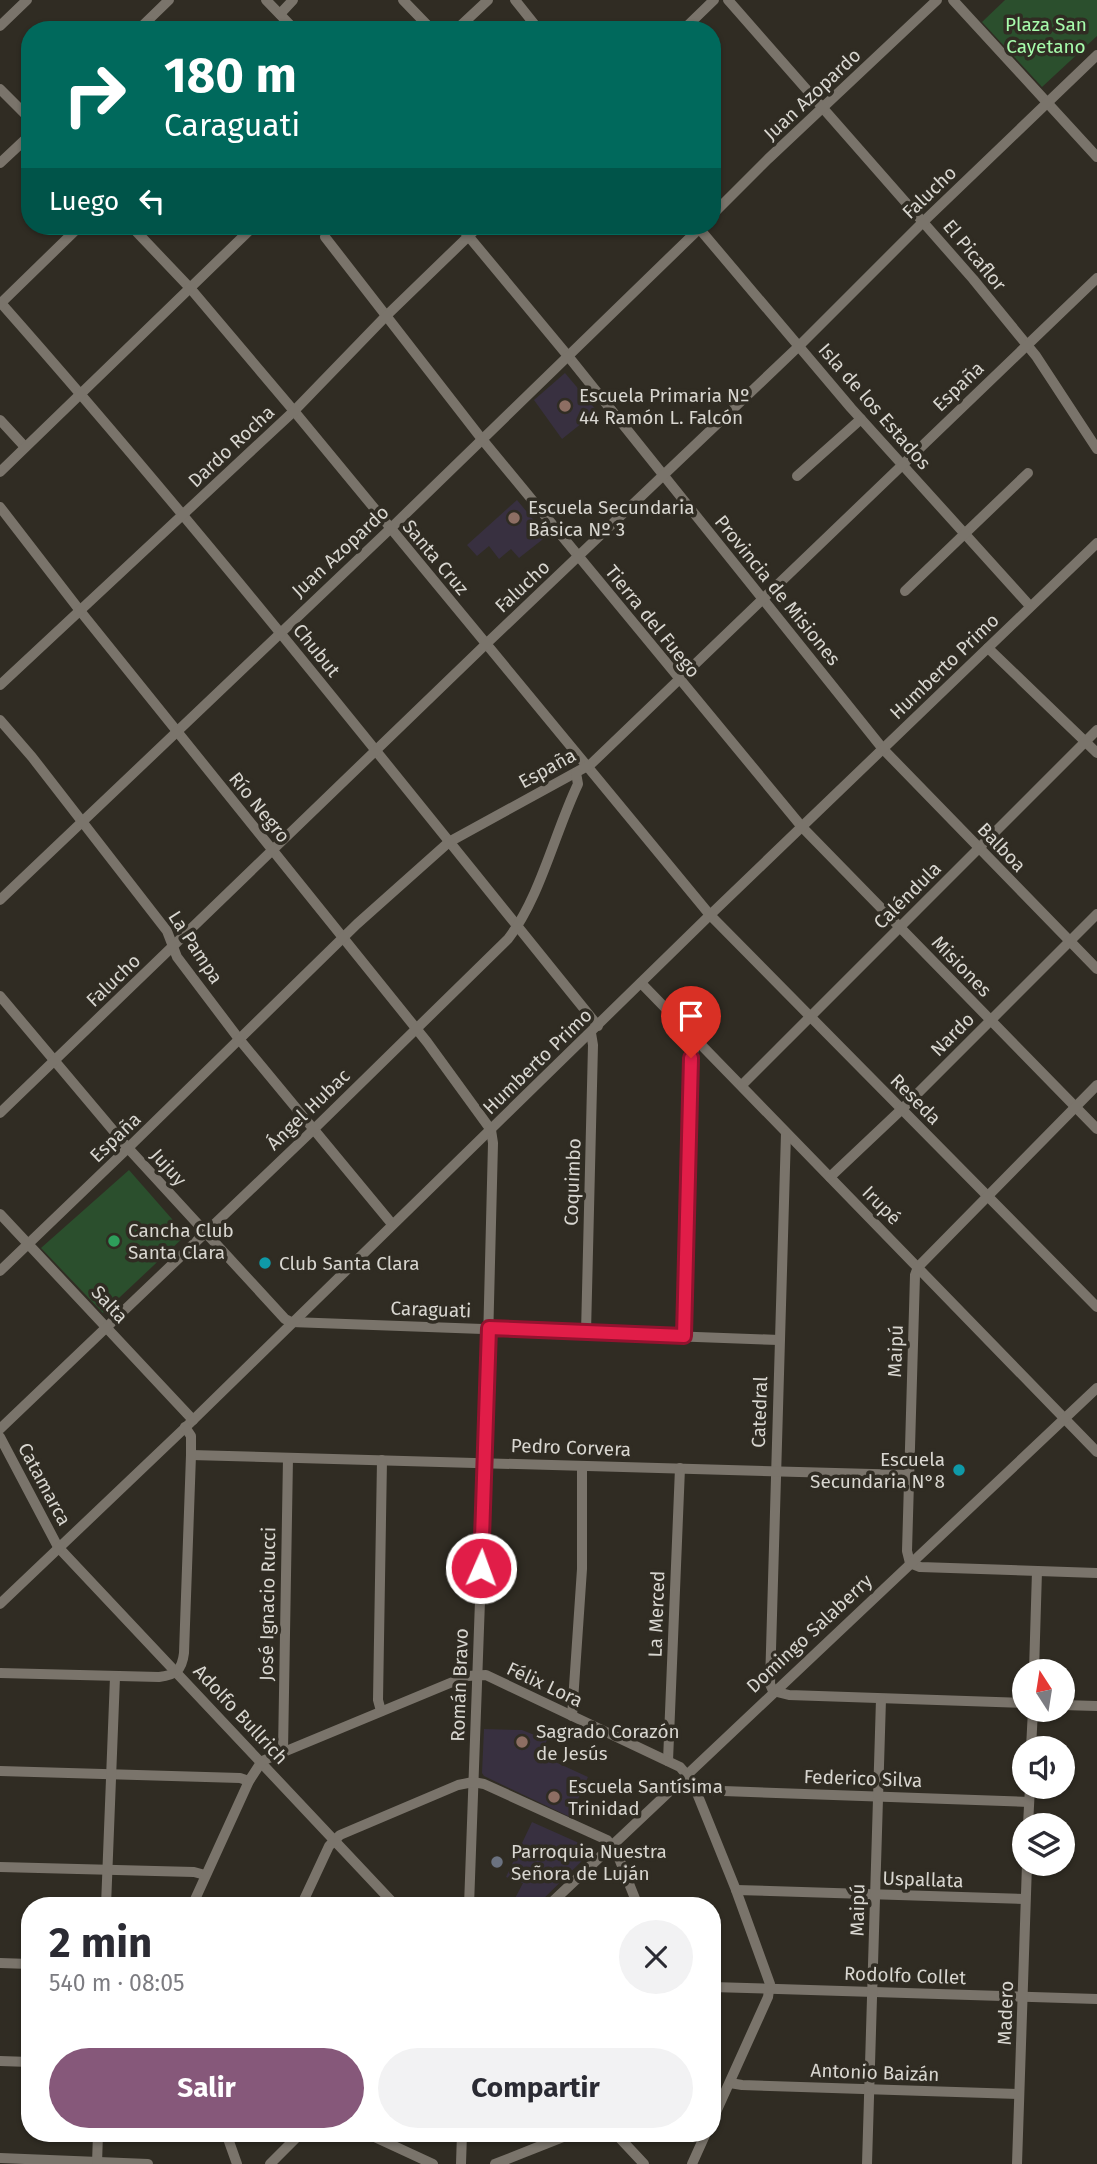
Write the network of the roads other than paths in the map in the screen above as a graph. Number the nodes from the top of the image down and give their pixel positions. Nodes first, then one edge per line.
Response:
1 (169, 0) edge
2 (266, 0) edge
3 (293, 0) edge
4 (403, 0) edge
5 (488, 0) edge
6 (515, 0) edge
7 (714, 0) edge
8 (728, 0) edge
9 (937, 0) edge
10 (953, 0) edge
11 (24, 1) edge
12 (280, 14) junction
13 (147, 21) edge
14 (284, 21) edge
15 (423, 21) edge
16 (466, 21) edge
17 (532, 21) edge
18 (692, 21) edge
19 (0, 26) edge
20 (1097, 55) edge
21 (0, 89) edge
22 (1047, 103) junction
23 (823, 107) junction
24 (21, 110) edge
25 (21, 143) edge
26 (1097, 157) edge
27 (0, 163) edge
28 (721, 206) edge
29 (923, 222) junction
30 (71, 235) edge
31 (140, 235) edge
32 (245, 235) edge
33 (691, 235) edge
34 (706, 235) edge
35 (468, 236) joint
36 (325, 237) dead end
37 (1097, 278) edge
38 (190, 288) junction
39 (0, 303) edge
40 (385, 317) junction
41 (1027, 344) junction
42 (799, 346) junction
43 (568, 356) junction
44 (82, 394) junction
45 (294, 411) junction
46 (861, 418) junction
47 (0, 420) edge
48 (481, 438) junction
49 (25, 447) junction
50 (1097, 449) edge
51 (901, 464) junction
52 (0, 472) edge
53 (1028, 473) dead end
54 (663, 476) junction
55 (797, 476) dead end
56 (0, 507) edge
57 (183, 516) junction
58 (390, 529) junction
59 (964, 534) junction
60 (1097, 542) edge
61 (578, 557) junction
62 (905, 591) dead end
63 (762, 598) junction
64 (1030, 606) junction
65 (80, 611) junction
66 (280, 632) junction
67 (486, 644) junction
68 (988, 648) junction
69 (678, 679) junction
70 (0, 685) edge
71 (0, 720) edge
72 (1097, 730) edge
73 (176, 731) junction
74 (1085, 741) junction
75 (883, 749) junction
76 (375, 751) junction
77 (1097, 753) edge
78 (581, 770) junction
79 (82, 821) junction
80 (802, 827) junction
81 (449, 842) junction
82 (979, 848) junction
83 (272, 850) junction
84 (0, 900) edge
85 (1097, 914) edge
86 (710, 915) junction
87 (517, 927) junction
88 (900, 928) junction
89 (343, 939) junction
90 (1070, 941) junction
91 (173, 947) junction
92 (1097, 969) edge
93 (641, 983) junction
94 (0, 996) edge
95 (812, 1017) junction
96 (990, 1020) junction
97 (416, 1028) junction
98 (594, 1030) junction
99 (239, 1039) junction
100 (697, 1041) junction
101 (53, 1062) junction
102 (741, 1085) junction
103 (1097, 1085) edge
104 (1075, 1108) junction
105 (902, 1109) junction
106 (0, 1113) edge
107 (314, 1129) junction
108 (1097, 1129) edge
109 (491, 1130) junction
110 (786, 1133) junction
111 (128, 1149) junction
112 (830, 1177) junction
113 (988, 1196) junction
114 (0, 1214) edge
115 (392, 1224) junction
116 (204, 1233) junction
117 (28, 1243) junction
118 (918, 1267) junction
119 (0, 1271) edge
120 (1097, 1307) edge
121 (291, 1322) junction
122 (106, 1326) junction
123 (489, 1328) junction
124 (586, 1333) junction
125 (684, 1336) junction
126 (779, 1340) junction
127 (1097, 1388) edge
128 (1064, 1419) junction
129 (189, 1424) junction
130 (0, 1429) edge
131 (0, 1437) edge
132 (1097, 1452) edge
133 (191, 1455) junction
134 (288, 1458) junction
135 (382, 1460) junction
136 (485, 1462) junction
137 (582, 1466) junction
138 (680, 1468) junction
139 (775, 1472) junction
140 (909, 1475) junction
141 (58, 1547) junction
142 (910, 1563) junction
143 (1037, 1571) junction
144 (1097, 1573) edge
145 (0, 1604) edge
146 (1034, 1659) edge
147 (177, 1672) junction
148 (0, 1673) edge
149 (476, 1674) junction
150 (115, 1677) junction
151 (773, 1691) junction
152 (881, 1699) junction
153 (1012, 1703) edge
154 (1075, 1705) edge
155 (1097, 1706) edge
156 (381, 1711) junction
157 (572, 1716) junction
158 (283, 1751) junction
159 (262, 1761) junction
160 (668, 1761) junction
161 (0, 1771) edge
162 (688, 1773) junction
163 (111, 1774) junction
164 (249, 1781) junction
165 (473, 1782) junction
166 (696, 1790) junction
167 (878, 1796) junction
168 (1029, 1799) edge
169 (1029, 1802) junction
170 (1029, 1813) edge
171 (334, 1839) junction
172 (613, 1844) junction
173 (0, 1867) edge
174 (107, 1870) junction
175 (205, 1875) junction
176 (1026, 1876) edge
177 (736, 1890) junction
178 (874, 1895) junction
179 (106, 1897) edge
180 (196, 1897) edge
181 (305, 1897) edge
182 (388, 1897) edge
183 (469, 1897) edge
184 (557, 1897) edge
185 (634, 1897) edge
186 (1025, 1899) junction
187 (0, 1963) edge
188 (21, 1964) edge
189 (721, 1987) edge
190 (769, 1989) junction
191 (873, 1991) junction
192 (1023, 1997) junction
193 (1097, 1999) edge
194 (0, 2061) edge
195 (21, 2062) edge
196 (730, 2083) junction
197 (869, 2090) junction
198 (1019, 2094) junction
199 (721, 2102) edge
200 (98, 2142) edge
201 (229, 2142) edge
202 (293, 2142) edge
203 (385, 2142) edge
204 (462, 2142) edge
205 (550, 2142) edge
206 (623, 2142) edge
207 (702, 2142) edge
208 (0, 2158) edge
209 (97, 2163) edge
210 (148, 2164) edge
211 (237, 2164) edge
212 (270, 2164) edge
213 (433, 2164) edge
214 (461, 2164) edge
215 (495, 2164) edge
216 (644, 2164) edge
217 (692, 2164) edge
218 (867, 2164) edge
219 (1017, 2164) edge

1 - 13 street
2 - 12 street
3 - 12 street
4 - 15 street
5 - 16 street
6 - 17 street
7 - 18 street
8 - 23 street, El Picaflor
9 - 23 street, Juan Azopardo
10 - 22 street
11 - 19 street
12 - 14 street
20 - 22 street, Falucho
21 - 24 street
22 - 26 street
22 - 29 street, Falucho
23 - 28 street, Juan Azopardo
23 - 29 street, El Picaflor
25 - 27 street
29 - 41 street, El Picaflor
29 - 42 street, Falucho
30 - 39 street
31 - 38 street, Santa Cruz
32 - 38 street
33 - 43 street, Juan Azopardo
34 - 42 street, Isla de los Estados
35 - 40 street, Dardo Rocha
35 - 43 street, Provincia de Misiones
36 - 40 street, Tierra del Fuego
37 - 41 street, España
38 - 44 street
38 - 45 street, Santa Cruz
39 - 44 street, Chubut
40 - 45 street, Dardo Rocha
40 - 48 street, Tierra del Fuego
41 - 50 street, El Picaflor
41 - 51 street, España
42 - 46 street, Isla de los Estados
42 - 54 street, Falucho
43 - 48 street, Juan Azopardo
43 - 54 street, Provincia de Misiones
44 - 49 street
44 - 57 street, Chubut
45 - 57 street, Dardo Rocha
45 - 58 street, Santa Cruz
46 - 51 street, Isla de los Estados
46 - 55 street
47 - 49 street
48 - 58 street, Juan Azopardo
48 - 61 street, Tierra del Fuego
49 - 52 street
51 - 59 street, Isla de los Estados
51 - 63 street, España
53 - 59 street
54 - 61 street, Falucho
54 - 63 street, Provincia de Misiones
56 - 65 street, Río Negro
57 - 65 street, Dardo Rocha
57 - 66 street, Chubut
58 - 66 street, Juan Azopardo
58 - 67 street, Santa Cruz
59 - 62 street
59 - 64 street, Isla de los Estados
60 - 64 street, Humberto Primo
61 - 67 street, Falucho
61 - 69 street, Tierra del Fuego
63 - 69 street, España
63 - 75 street, Provincia de Misiones
64 - 68 street, Humberto Primo
65 - 70 street, Dardo Rocha
65 - 73 street, Río Negro
66 - 73 street, Juan Azopardo
66 - 76 street, Chubut
67 - 76 street, Falucho
67 - 78 street, Santa Cruz
68 - 74 street
68 - 75 street, Humberto Primo
69 - 78 street, España
69 - 80 street, Tierra del Fuego
71 - 79 street, La Pampa
72 - 74 street, Caléndula
73 - 79 street, Juan Azopardo
73 - 83 street, Río Negro
74 - 77 street
74 - 82 street, Caléndula
75 - 80 street, Humberto Primo
75 - 82 street, Balboa
76 - 81 street, Chubut
76 - 83 street, Falucho
78 - 81 street, España
78 - 86 street, Santa Cruz
78 - 87 street, Ángel Hubac
79 - 84 street, Juan Azopardo
79 - 91 street, La Pampa
80 - 86 street, Humberto Primo
80 - 88 street, Misiones
81 - 87 street, Chubut
81 - 89 street, España
82 - 88 street, Caléndula
82 - 90 street, Balboa
83 - 89 street, Río Negro
83 - 91 street, Falucho
85 - 90 street, Nardo
86 - 93 street, Humberto Primo
86 - 95 street, Reseda
87 - 97 street, Ángel Hubac
87 - 98 street, Chubut
88 - 95 street, Caléndula
88 - 96 street, Misiones
89 - 97 street, Río Negro
89 - 99 street, España
90 - 92 street, Balboa
90 - 96 street, Nardo
91 - 99 street, La Pampa
91 - 101 street, Falucho
93 - 98 street, Humberto Primo
93 - 100 street, Irupé
94 - 101 street, Jujuy
95 - 102 street, Caléndula
95 - 105 street, Reseda
96 - 104 street, Misiones
96 - 105 street, Nardo
97 - 107 street, Ángel Hubac
97 - 109 street, Río Negro
98 - 109 street, Humberto Primo
98 - 124 street, Coquimbo
99 - 107 street, La Pampa
99 - 111 street, España
100 - 102 street, Irupé
100 - 125 street
101 - 106 street, Falucho
101 - 111 street, Jujuy
102 - 110 street, Irupé
103 - 104 street
104 - 108 street, Misiones
104 - 113 street
105 - 112 street, Nardo
105 - 113 street, Reseda
107 - 115 street, La Pampa
107 - 116 street, Ángel Hubac
109 - 115 street, Humberto Primo
109 - 123 street, Román Bravo
110 - 112 street, Irupé
110 - 126 street, Catedral
111 - 116 street, Jujuy
111 - 117 street, España
112 - 118 street, Irupé
113 - 118 street
113 - 120 street, Reseda
114 - 117 street, Salta
115 - 121 street, Humberto Primo
116 - 121 street, Jujuy
116 - 122 street, Ángel Hubac
117 - 119 street, España
117 - 122 street, Salta
118 - 128 street, Irupé
118 - 140 street, Maipú
121 - 123 street, Caraguati
121 - 129 street, Humberto Primo
122 - 129 street, Salta
122 - 130 street, Ángel Hubac
123 - 124 street, Caraguati
123 - 136 street, Román Bravo
124 - 125 street, Caraguati
125 - 126 street, Caraguati
126 - 139 street, Catedral
127 - 128 street, Domingo Salaberry
128 - 132 street, Irupé
128 - 142 street, Domingo Salaberry
129 - 133 street
129 - 141 street, Humberto Primo
131 - 141 street, Catamarca
133 - 134 street, Pedro Corvera
133 - 147 street
134 - 135 street, Pedro Corvera
134 - 158 street, José Ignacio Rucci
135 - 136 street, Pedro Corvera
135 - 156 street
136 - 137 street, Pedro Corvera
136 - 149 street, Román Bravo
137 - 138 street, Pedro Corvera
137 - 157 street
138 - 139 street, Pedro Corvera
138 - 160 street, La Merced
139 - 140 street, Pedro Corvera
139 - 151 street, Catedral
140 - 142 street, Maipú
141 - 145 street, Humberto Primo
141 - 147 street, Adolfo Bullrich
142 - 143 street
142 - 151 street, Domingo Salaberry
143 - 144 street
143 - 146 street
147 - 150 street
147 - 159 street, Adolfo Bullrich
148 - 150 street
149 - 156 street, Félix Lora
149 - 157 street, Félix Lora
149 - 165 street, Román Bravo
150 - 163 street
151 - 152 street
151 - 162 street, Domingo Salaberry
152 - 153 street
152 - 167 street, Maipú
154 - 155 street
156 - 158 street, Félix Lora
157 - 160 street, Félix Lora
158 - 159 street, Félix Lora
159 - 164 street
159 - 171 street, Adolfo Bullrich
160 - 162 street, Félix Lora
161 - 163 street
162 - 166 street
162 - 172 street, Domingo Salaberry
163 - 164 street
163 - 174 street
164 - 175 street
165 - 171 street
165 - 172 street
165 - 183 street, Román Bravo
166 - 167 street, Federico Silva
166 - 177 street
167 - 169 street, Federico Silva
167 - 178 street, Maipú
168 - 169 street
169 - 170 street
171 - 181 street
171 - 182 street, Adolfo Bullrich
172 - 184 street, Domingo Salaberry
172 - 185 street
173 - 174 street
174 - 175 street
174 - 179 street
175 - 180 street
176 - 186 street, Madero
177 - 178 street, Uspallata
177 - 190 street
178 - 186 street, Uspallata
178 - 191 street, Maipú
186 - 192 street, Madero
187 - 188 street
189 - 190 street, Rodolfo Collet
190 - 191 street, Rodolfo Collet
190 - 196 street
191 - 192 street, Rodolfo Collet
191 - 197 street, Maipú
192 - 193 street, Rodolfo Collet
192 - 198 street, Madero
194 - 195 street
196 - 197 street, Antonio Baizán
196 - 199 street
197 - 198 street, Antonio Baizán
197 - 218 street, Maipú
198 - 219 street, Madero
200 - 209 street
201 - 211 street
202 - 212 street
203 - 213 street
204 - 214 street
205 - 215 street
206 - 216 street
207 - 217 street
208 - 209 street
209 - 210 street

